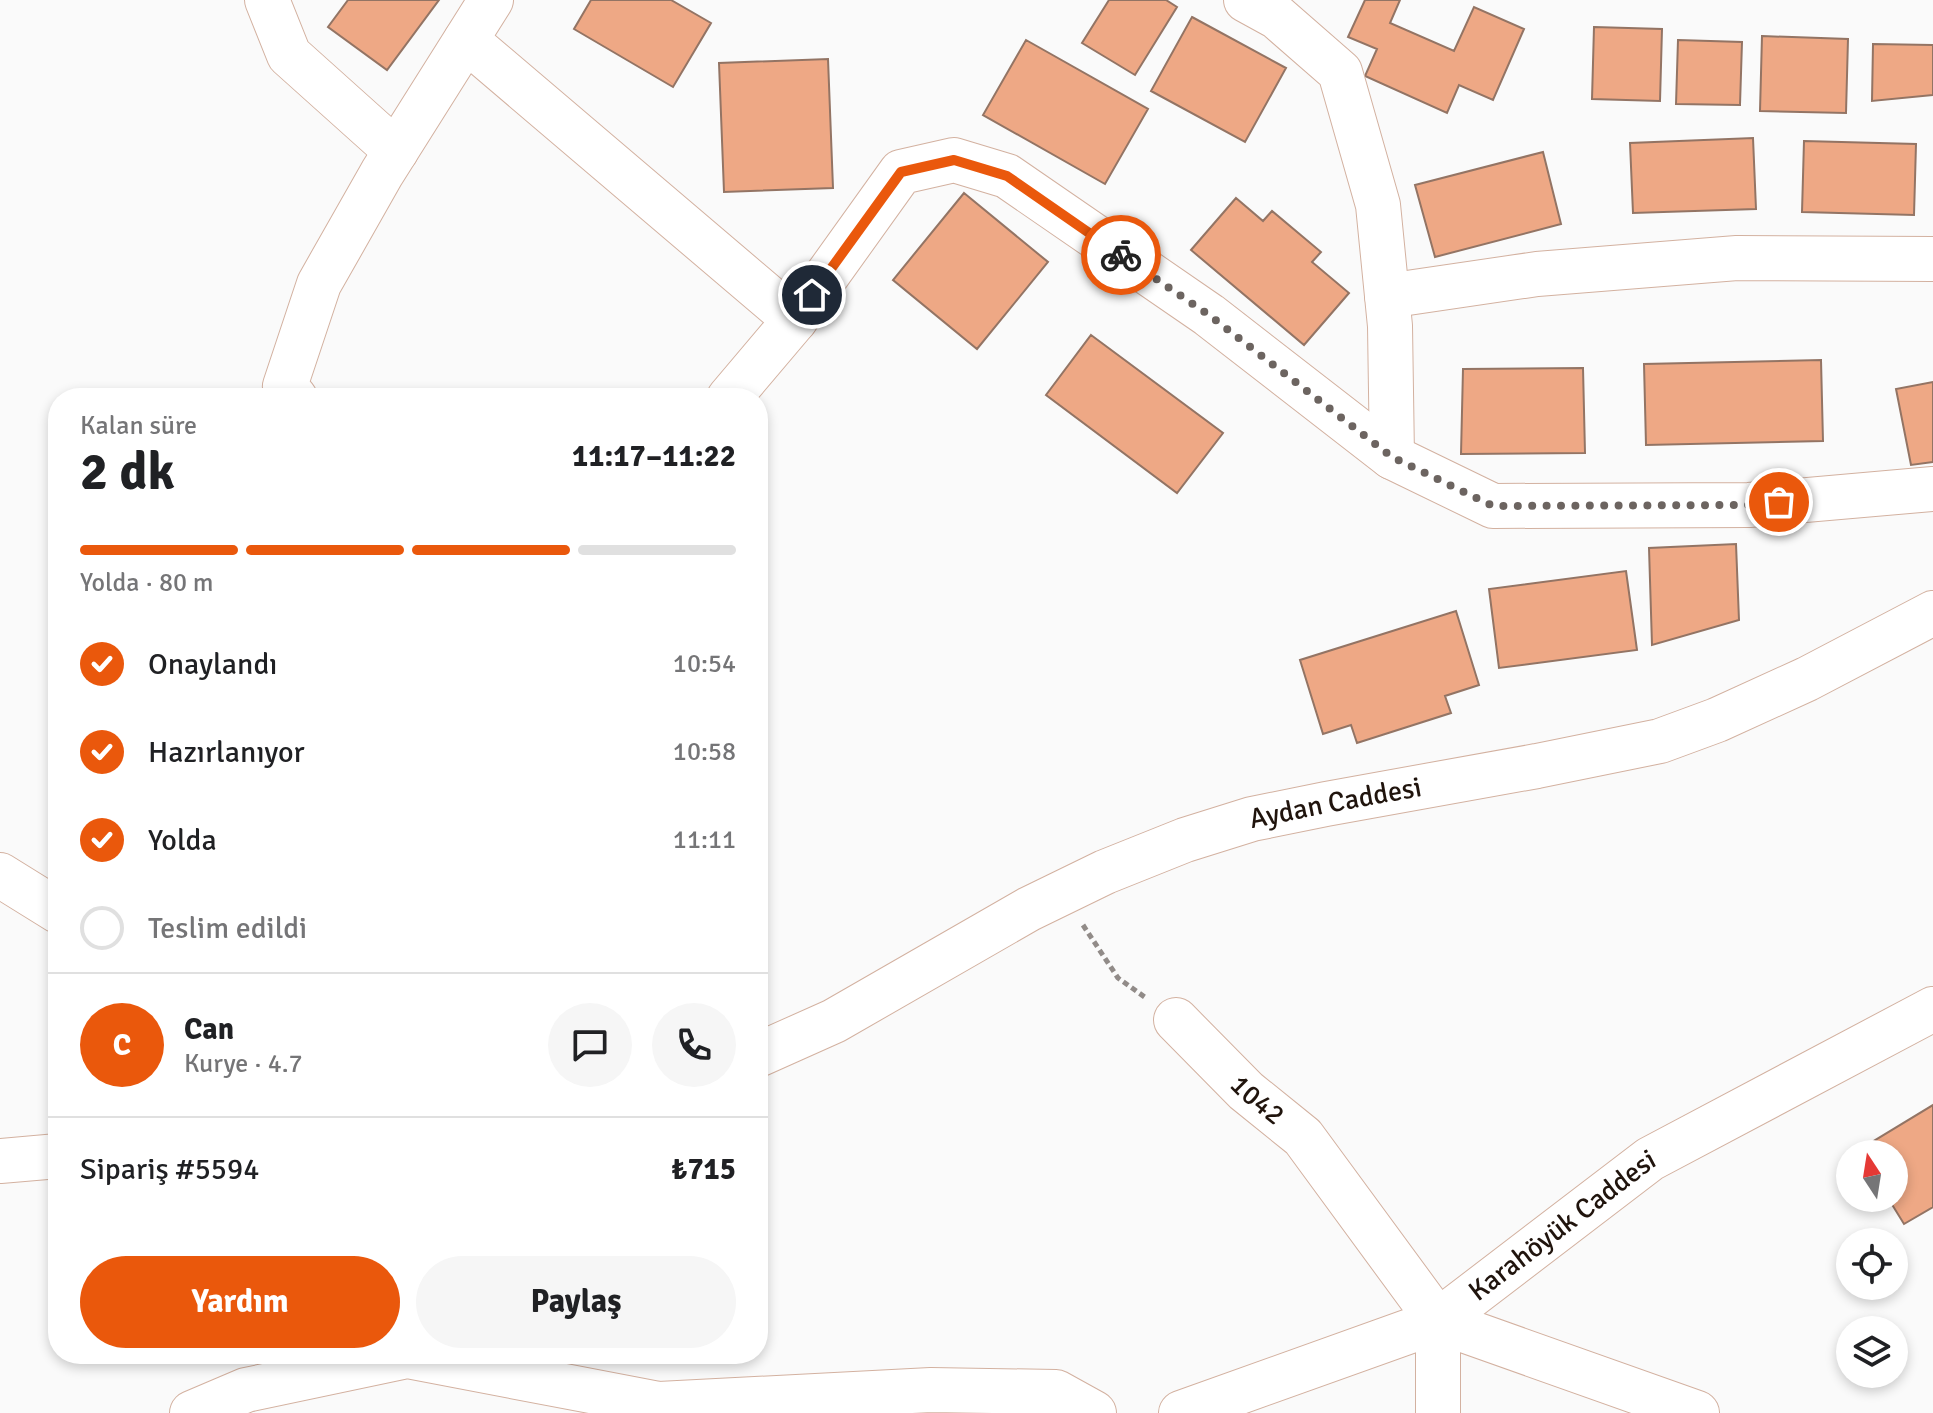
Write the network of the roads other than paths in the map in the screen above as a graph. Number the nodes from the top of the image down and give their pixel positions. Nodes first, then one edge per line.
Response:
1 (267, 0) edge
2 (491, 0) edge
3 (1246, 0) edge
4 (1305, 18) edge
5 (466, 40) junction
6 (396, 151) junction
7 (1933, 259) edge
8 (1387, 296) junction
9 (795, 320) junction
10 (287, 388) edge
11 (737, 388) edge
12 (1392, 457) junction
13 (1933, 489) edge
14 (1933, 613) edge
15 (0, 875) edge
16 (48, 905) edge
17 (1933, 1009) edge
18 (1176, 1020) road end
19 (768, 1051) edge
20 (48, 1157) edge
21 (0, 1161) edge
22 (1438, 1321) junction
23 (369, 1364) edge
24 (449, 1364) edge
25 (698, 1408) edge
26 (192, 1413) edge
27 (1094, 1413) edge
28 (1181, 1413) edge
29 (1438, 1413) edge
30 (1697, 1413) edge

1 - 6 street
2 - 5 street
3 - 4 street
4 - 8 street
5 - 6 street
5 - 9 street
6 - 10 street
7 - 8 street
8 - 12 street
9 - 11 street
9 - 12 street
12 - 13 street
14 - 19 street, Aydan Caddesi
15 - 16 street
17 - 22 street, Karahöyük Caddesi
18 - 22 street, 1042
20 - 21 street
22 - 28 street, Karahöyük Caddesi
22 - 29 street
22 - 30 street
23 - 26 street
24 - 25 street
25 - 27 street

